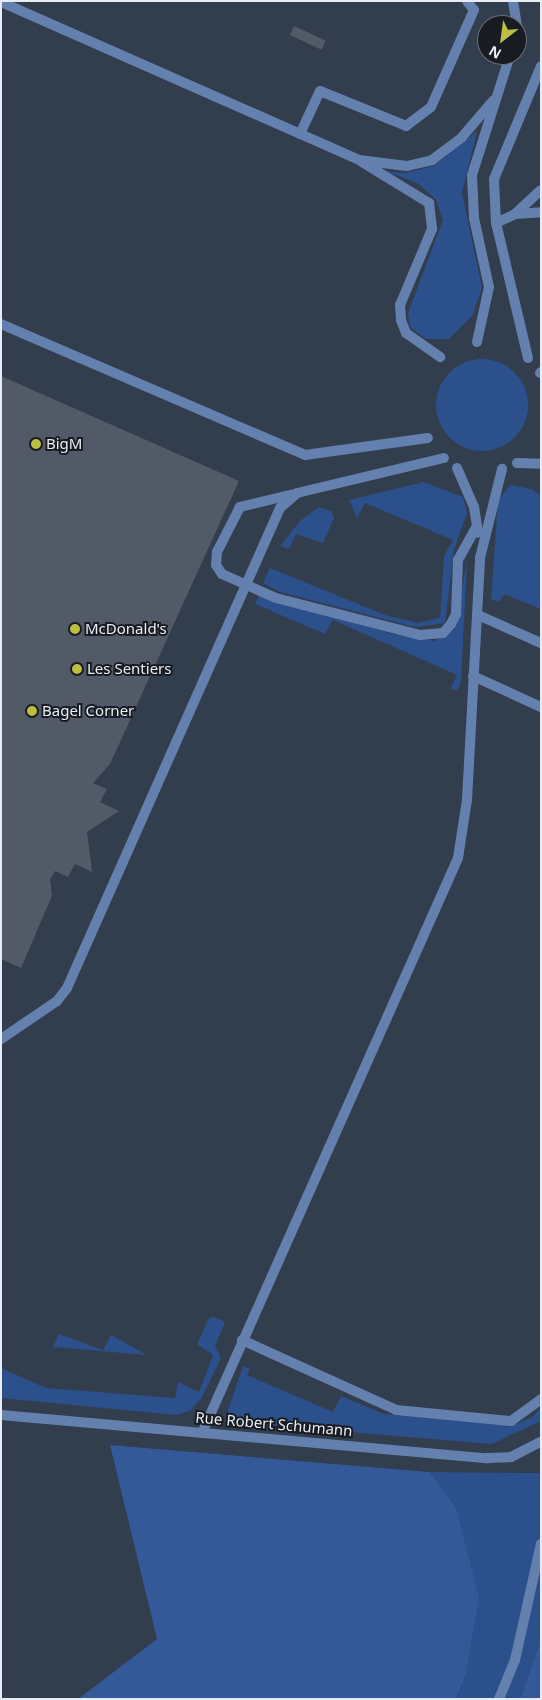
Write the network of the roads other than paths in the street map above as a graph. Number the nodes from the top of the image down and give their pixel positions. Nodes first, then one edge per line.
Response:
1 (467, 1) edge
2 (513, 1) edge
3 (1, 2) edge
4 (515, 15) edge
5 (506, 65) edge
6 (541, 66) edge
7 (493, 101) junction
8 (300, 134) junction
9 (359, 160) junction
10 (541, 190) edge
11 (541, 212) edge
12 (515, 214) junction
13 (496, 223) junction
14 (1, 324) edge
15 (477, 342) dead end
16 (440, 357) dead end
17 (528, 358) dead end
18 (428, 438) dead end
19 (444, 458) dead end
20 (517, 463) dead end
21 (541, 464) edge
22 (457, 468) dead end
23 (502, 469) dead end
24 (297, 493) junction
25 (477, 526) junction
26 (480, 558) junction
27 (246, 586) junction
28 (478, 615) junction
29 (541, 643) edge
30 (473, 676) junction
31 (541, 707) edge
32 (1, 1039) edge
33 (242, 1340) junction
34 (541, 1399) edge
35 (1, 1415) edge
36 (202, 1433) junction
37 (541, 1442) edge
38 (541, 1544) edge
39 (499, 1699) edge

1 - 8 street
2 - 4 street
3 - 8 street
5 - 7 street
6 - 13 street
7 - 9 street
7 - 15 street
8 - 9 street
9 - 16 street
10 - 12 street
11 - 12 street
12 - 13 street
13 - 17 street
14 - 18 street
19 - 24 street
20 - 21 street
22 - 25 street
23 - 26 street
24 - 27 street
24 - 27 street
25 - 26 street
25 - 27 street
26 - 28 street
27 - 32 street
28 - 29 street
28 - 30 street
30 - 31 street
30 - 33 street
33 - 34 street
33 - 36 street
35 - 36 street, Rue Robert Schumann
36 - 37 street, Rue Robert Schumann
38 - 39 street

